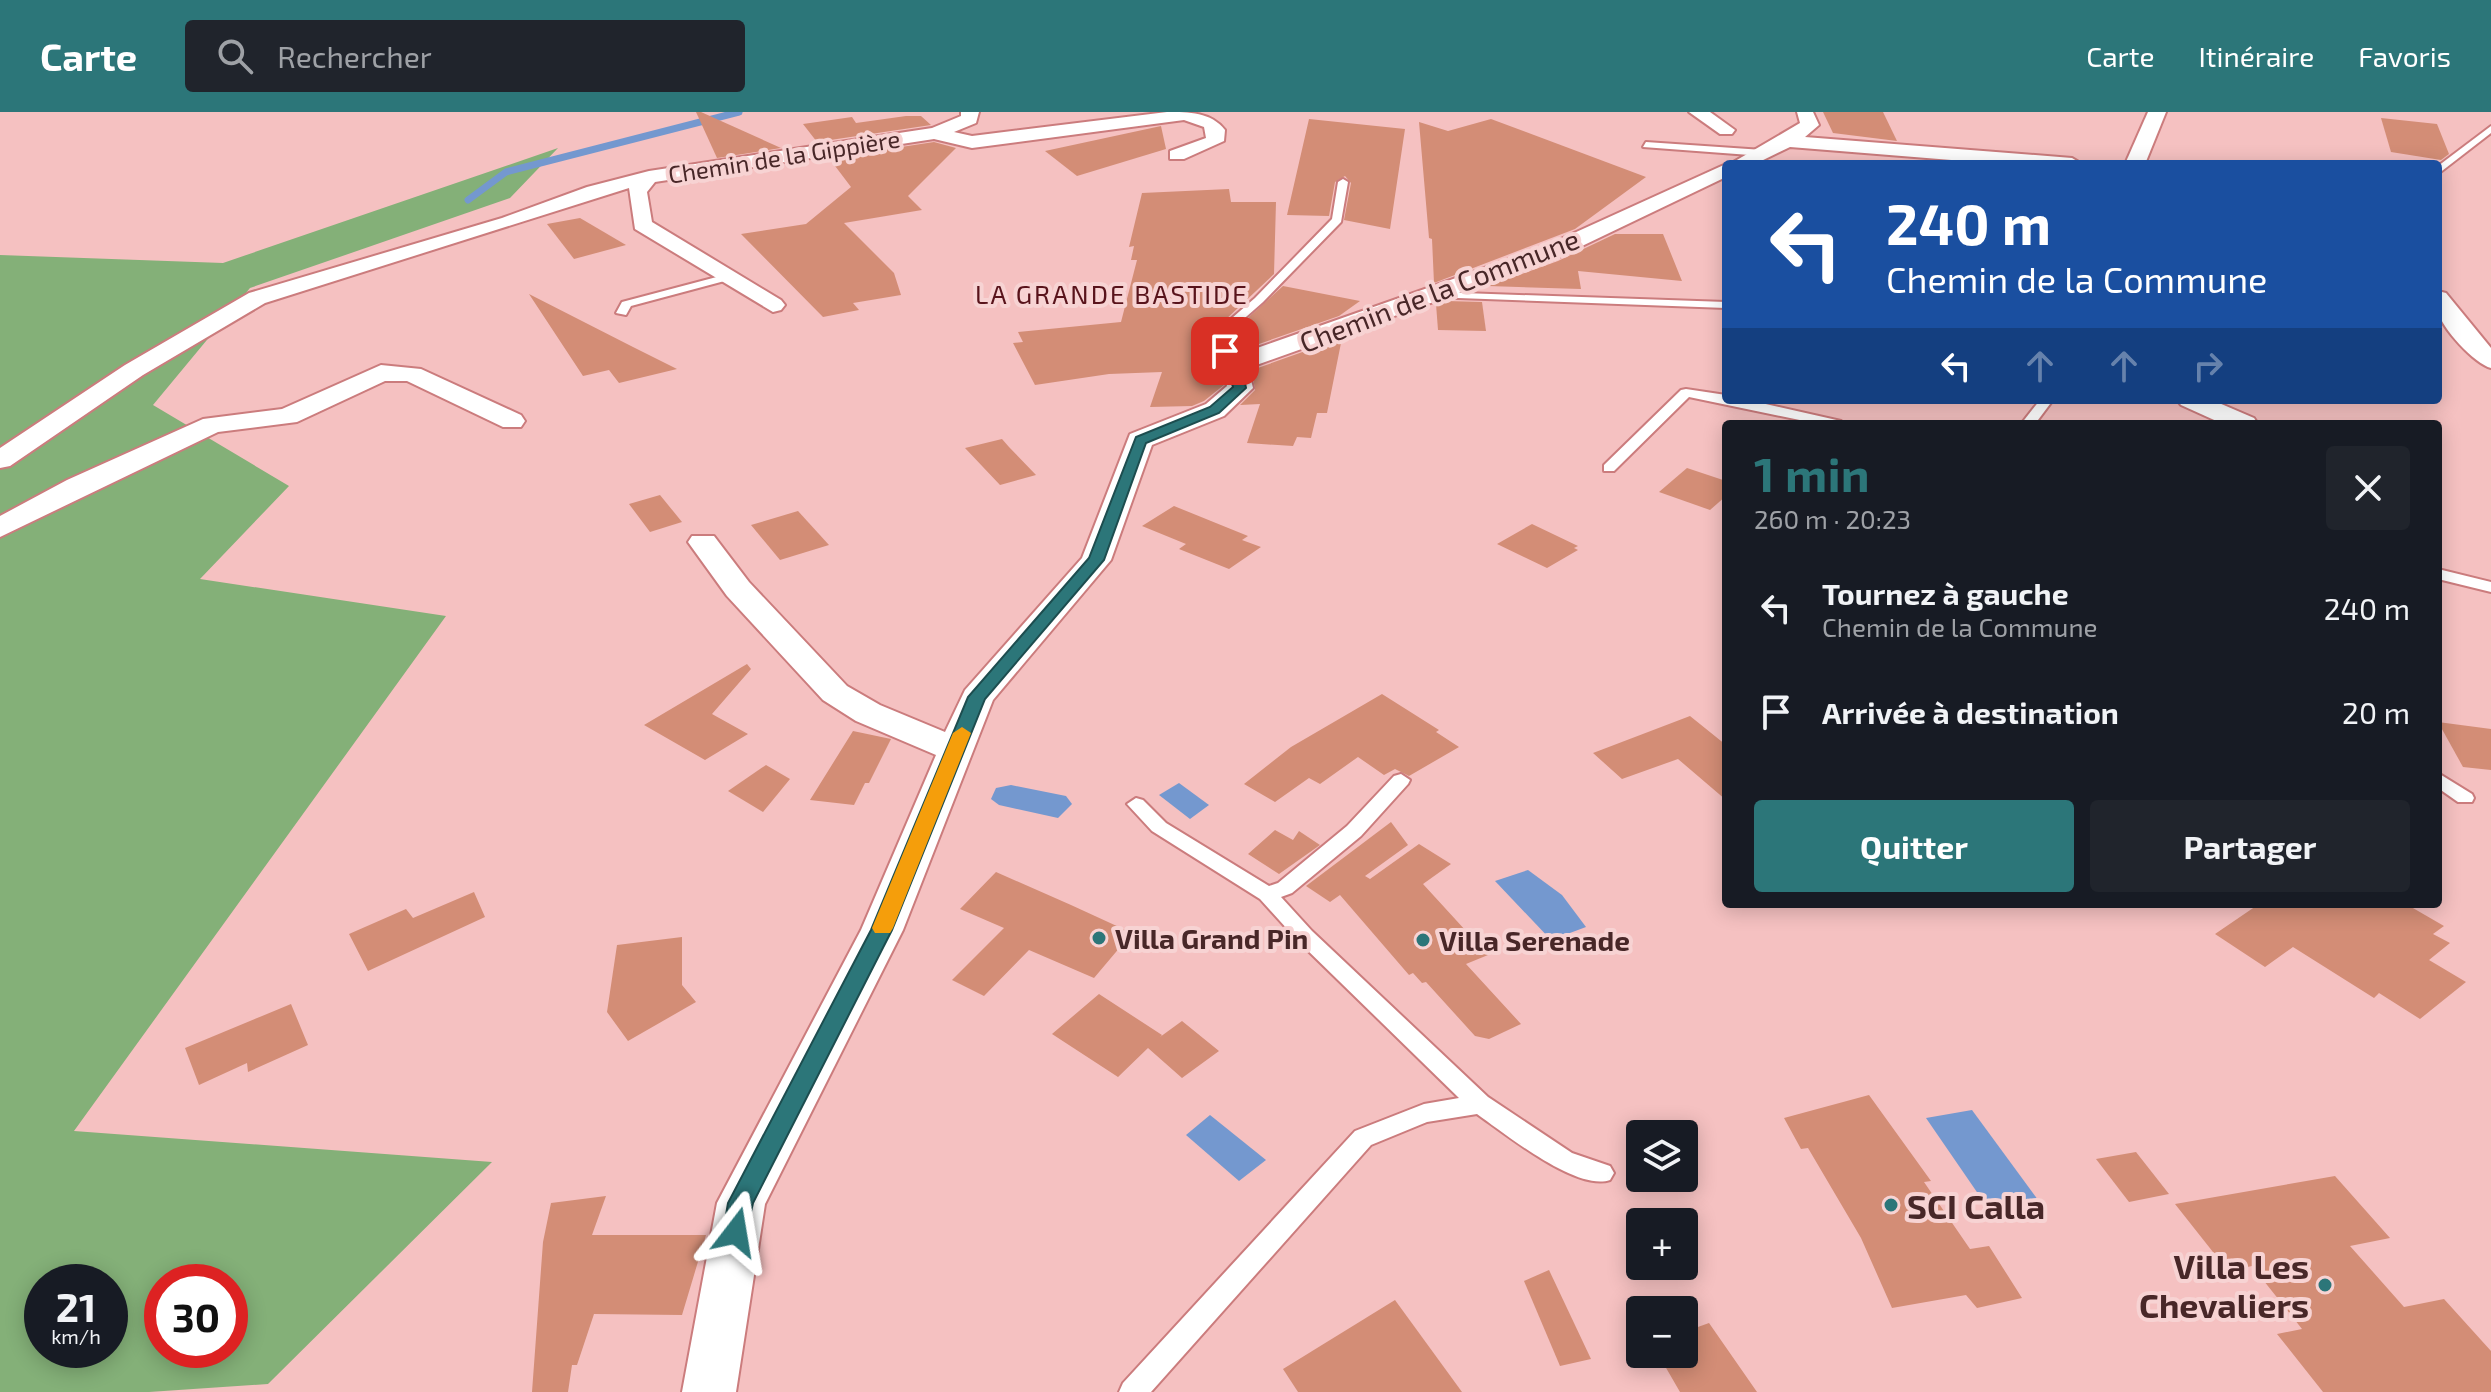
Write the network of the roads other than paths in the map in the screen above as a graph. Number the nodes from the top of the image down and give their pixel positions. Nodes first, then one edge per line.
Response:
1 (970, 112) edge
2 (1698, 112) edge
3 (2157, 112) edge
4 (1805, 113) edge
5 (2491, 129) edge
6 (1726, 130) dead end
7 (936, 133) junction
8 (1786, 141) junction
9 (1646, 145) dead end
10 (1763, 153) junction
11 (1177, 155) dead end
12 (1748, 160) edge
13 (2022, 160) edge
14 (2137, 160) edge
15 (2442, 168) edge
16 (1722, 172) edge
17 (649, 177) junction
18 (1343, 182) dead end
19 (728, 277) junction
20 (1435, 295) junction
21 (2442, 303) edge
22 (773, 305) dead end
23 (1722, 305) edge
24 (622, 313) dead end
25 (2491, 361) edge
26 (1235, 364) junction
27 (1722, 399) edge
28 (1746, 404) edge
29 (2044, 404) edge
30 (2199, 404) edge
31 (1818, 420) edge
32 (2031, 420) edge
33 (2236, 420) edge
34 (512, 421) dead end
35 (0, 460) edge
36 (1609, 468) dead end
37 (0, 528) edge
38 (703, 542) dead end
39 (2442, 575) edge
40 (2491, 587) edge
41 (954, 749) junction
42 (1401, 780) dead end
43 (2442, 782) edge
44 (2465, 798) dead end
45 (1136, 804) dead end
46 (1267, 894) junction
47 (1480, 1104) junction
48 (1602, 1173) dead end
49 (709, 1392) edge
50 (1133, 1392) edge

1 - 7 street, Chemin de la Gippière
2 - 6 street
3 - 14 street
4 - 8 street
5 - 15 lane
7 - 11 street
7 - 17 street, Chemin de la Gippière
8 - 10 street
8 - 13 street
9 - 10 lane
10 - 12 street
16 - 20 street, Chemin de la Commune
17 - 19 street, Chemin de la Gippière
17 - 35 street
18 - 26 lane
19 - 22 street, Chemin de la Gippière
19 - 24 lane
20 - 23 lane
20 - 26 street, Chemin de la Commune
21 - 25 street
26 - 41 street
27 - 36 lane
28 - 31 lane
29 - 32 lane
30 - 33 street
34 - 37 street
38 - 41 street
39 - 40 lane
41 - 49 street
42 - 46 lane
43 - 44 lane
45 - 46 lane
46 - 47 lane
47 - 48 lane
47 - 50 lane

